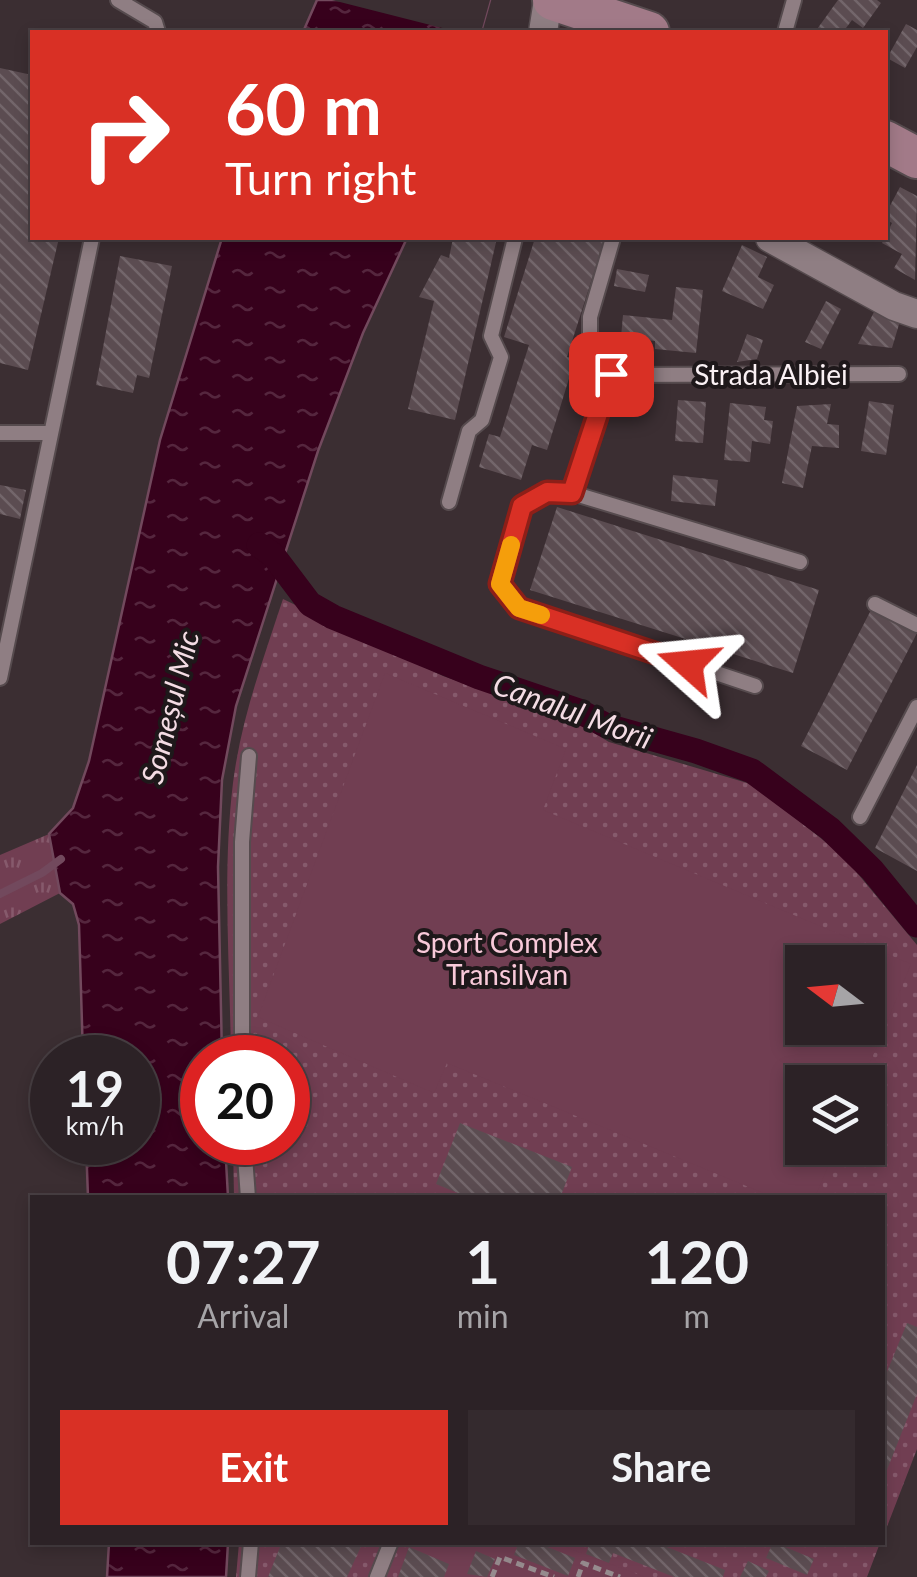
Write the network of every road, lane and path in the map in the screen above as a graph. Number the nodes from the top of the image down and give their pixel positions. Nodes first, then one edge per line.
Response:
1 (118, 0) edge
2 (550, 0) edge
3 (794, 0) edge
4 (158, 30) edge
5 (543, 30) edge
6 (643, 30) edge
7 (786, 30) edge
8 (888, 143) edge
9 (917, 158) edge
10 (92, 240) edge
11 (515, 240) edge
12 (613, 240) edge
13 (774, 240) edge
14 (917, 314) edge
15 (611, 374) junction
16 (899, 374) dead end
17 (0, 433) edge
18 (51, 433) junction
19 (572, 493) junction
20 (449, 502) dead end
21 (800, 562) dead end
22 (875, 604) dead end
23 (917, 625) edge
24 (0, 678) edge
25 (755, 686) dead end
26 (917, 708) edge
27 (249, 756) dead end
28 (860, 817) dead end
29 (242, 1035) edge
30 (246, 1165) edge
31 (248, 1195) edge
32 (250, 1545) edge
33 (391, 1545) edge
34 (248, 1577) edge
35 (377, 1577) edge
36 (492, 1577) edge
37 (554, 1577) edge
38 (578, 1577) edge
39 (620, 1577) edge

1 - 4 lane
2 - 5 street
2 - 6 main road
3 - 7 lane
8 - 9 main road
10 - 18 lane
11 - 20 lane
12 - 15 lane
13 - 14 street
15 - 16 lane, Strada Albiei
15 - 19 lane
17 - 18 lane
18 - 24 lane
19 - 21 lane
19 - 25 lane
22 - 23 lane
26 - 28 lane
27 - 29 lane
30 - 31 lane
32 - 34 lane
33 - 35 lane
36 - 37 path
38 - 39 path

